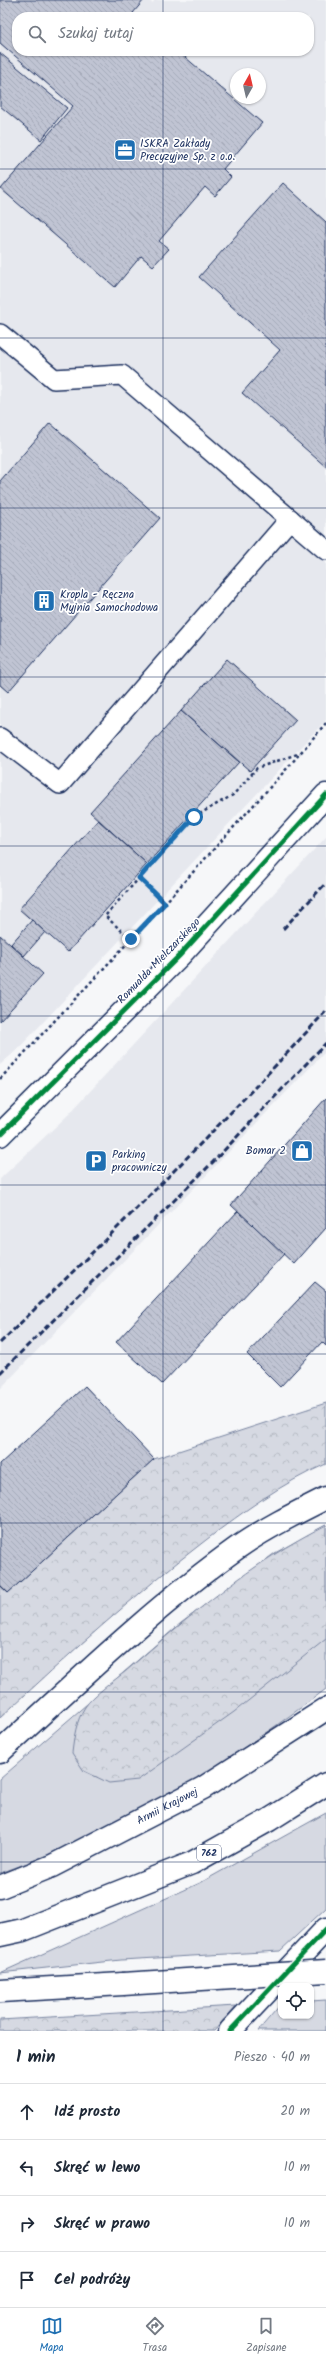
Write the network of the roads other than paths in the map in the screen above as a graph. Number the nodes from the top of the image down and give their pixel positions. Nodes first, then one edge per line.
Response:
1 (0, 334) edge
2 (290, 519) junction
3 (326, 550) edge
4 (0, 738) edge
5 (326, 795) edge
6 (0, 1135) edge
7 (326, 1498) edge
8 (326, 1709) edge
9 (0, 1752) edge
10 (326, 1784) edge
11 (0, 1887) edge
12 (326, 1929) edge
13 (0, 1935) edge
14 (326, 1970) edge
15 (0, 1991) edge
16 (230, 2031) edge

1 - 2 lane
2 - 3 lane
2 - 4 lane
5 - 6 main road, Romualda Mielczarskiego
7 - 9 main road
8 - 11 main road, Armii Krajowej
10 - 13 main road, 762
12 - 16 main road
14 - 15 main road, bridge

